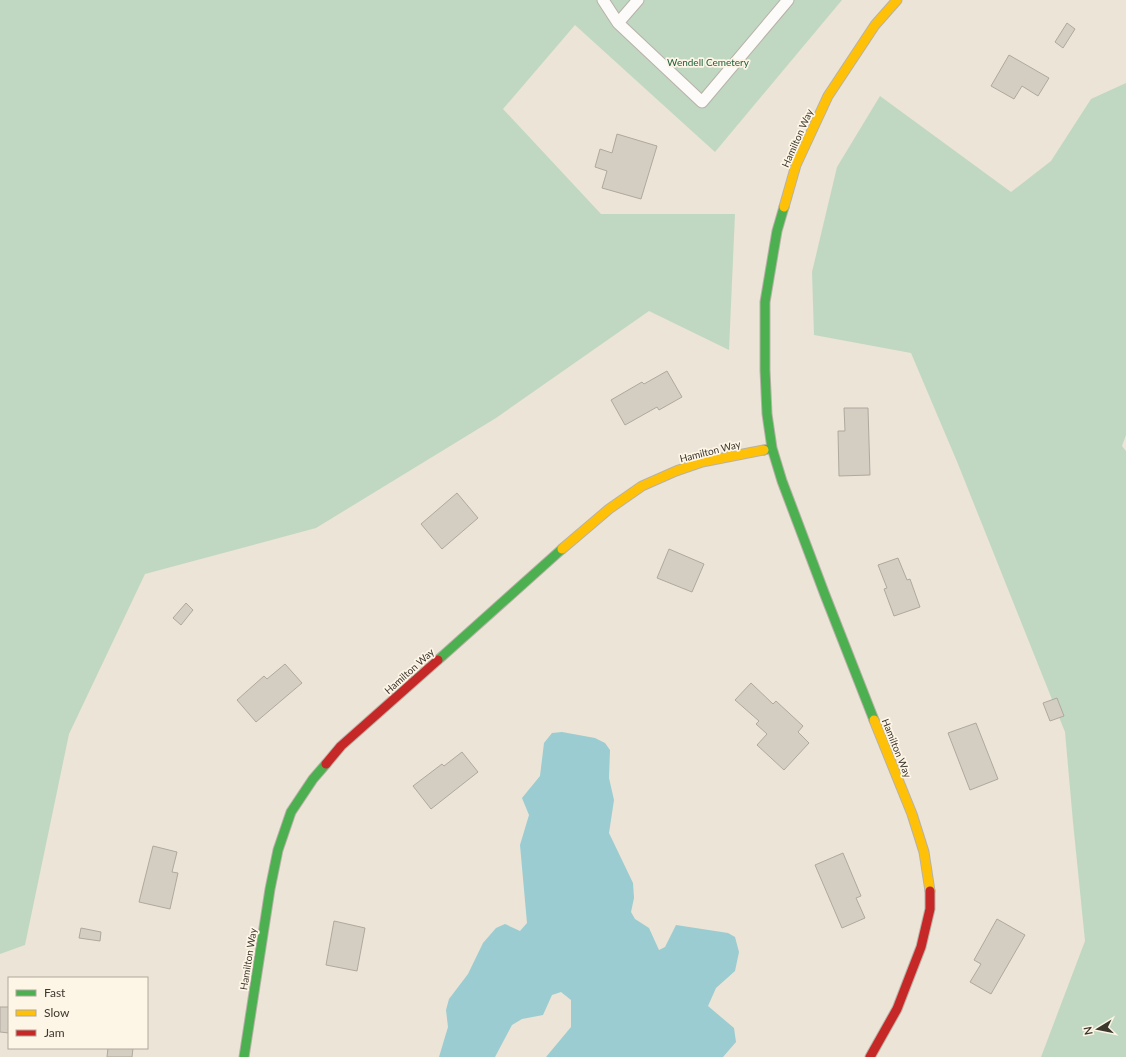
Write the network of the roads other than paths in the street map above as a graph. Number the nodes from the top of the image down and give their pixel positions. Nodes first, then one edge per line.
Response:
1 (602, 0) edge
2 (638, 0) edge
3 (788, 0) edge
4 (897, 0) edge
5 (618, 22) junction
6 (772, 448) junction
7 (244, 1057) edge
8 (870, 1057) edge

1 - 5 lane
2 - 5 lane
3 - 5 lane
4 - 6 street, Hamilton Way
6 - 7 street, Hamilton Way
6 - 8 street, Hamilton Way

